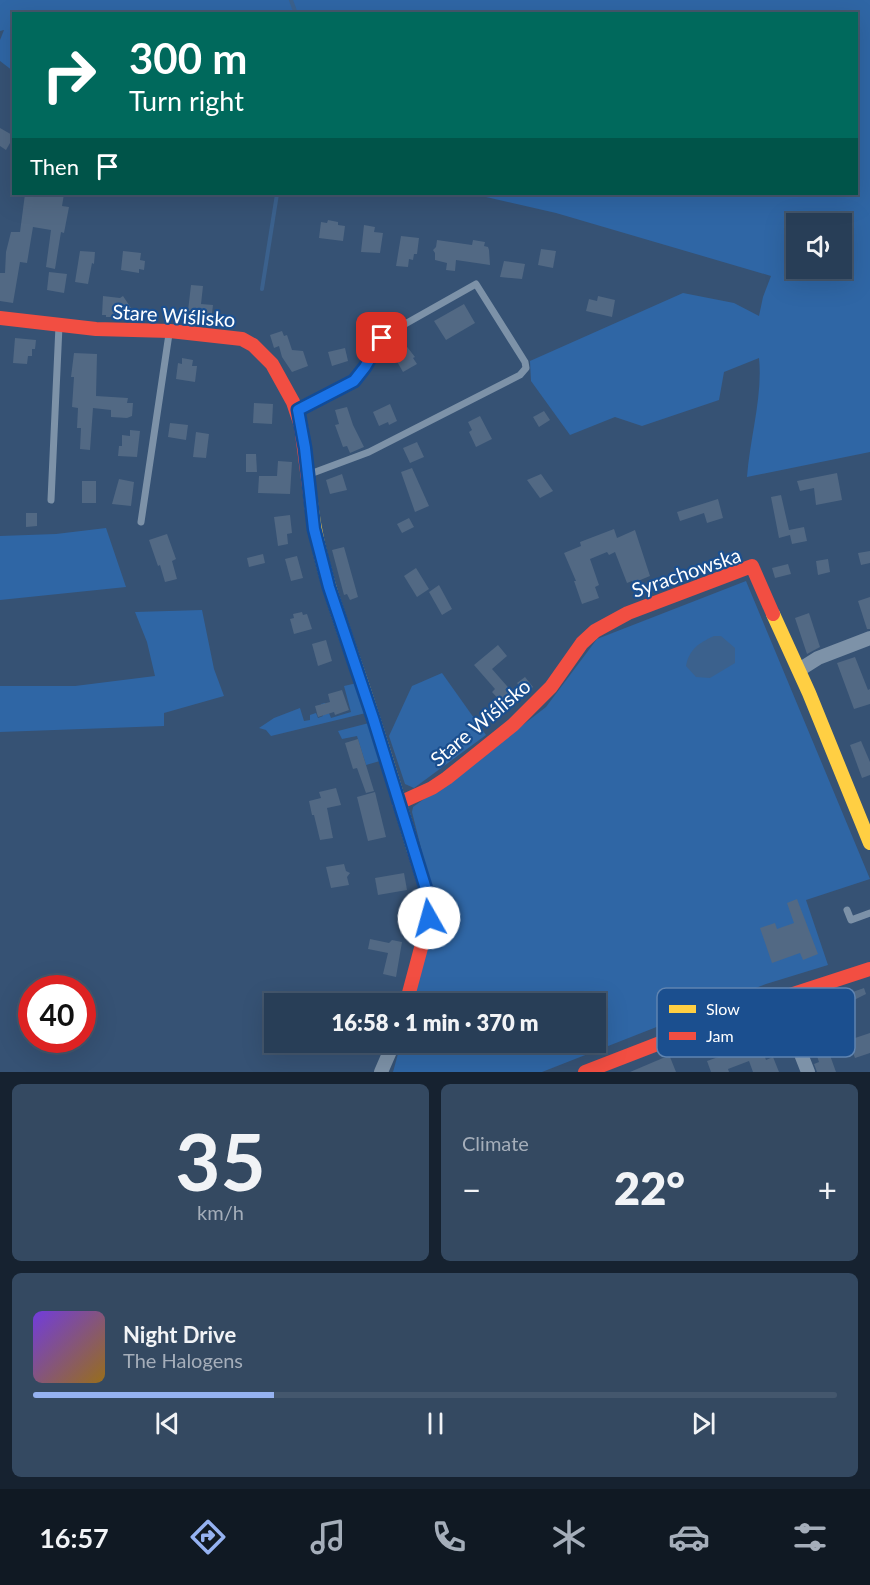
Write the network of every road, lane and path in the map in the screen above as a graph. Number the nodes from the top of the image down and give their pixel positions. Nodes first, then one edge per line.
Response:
1 (0, 318) edge
2 (59, 324) junction
3 (170, 331) junction
4 (298, 410) junction
5 (308, 475) junction
6 (51, 500) dead end
7 (141, 522) dead end
8 (628, 613) joint
9 (870, 638) edge
10 (799, 670) junction
11 (399, 803) junction
12 (870, 843) edge
13 (848, 910) dead end
14 (870, 913) edge
15 (870, 969) edge
16 (810, 988) edge
17 (409, 993) edge
18 (657, 1045) edge
19 (389, 1053) edge
20 (802, 1057) edge
21 (381, 1072) edge
22 (585, 1072) edge
23 (808, 1072) edge

1 - 2 street, Stare Wiślisko
2 - 3 street, Stare Wiślisko
2 - 6 lane
3 - 4 street, Stare Wiślisko
3 - 7 lane
4 - 5 street, Stare Wiślisko
4 - 5 lane
5 - 11 street, Stare Wiślisko
8 - 10 street, Syrachowska
8 - 11 street, Stare Wiślisko
9 - 10 street
10 - 12 street, Syrachowska
11 - 17 street, Stare Wiślisko
13 - 14 lane
15 - 16 street
18 - 22 street
19 - 21 street
20 - 23 street

